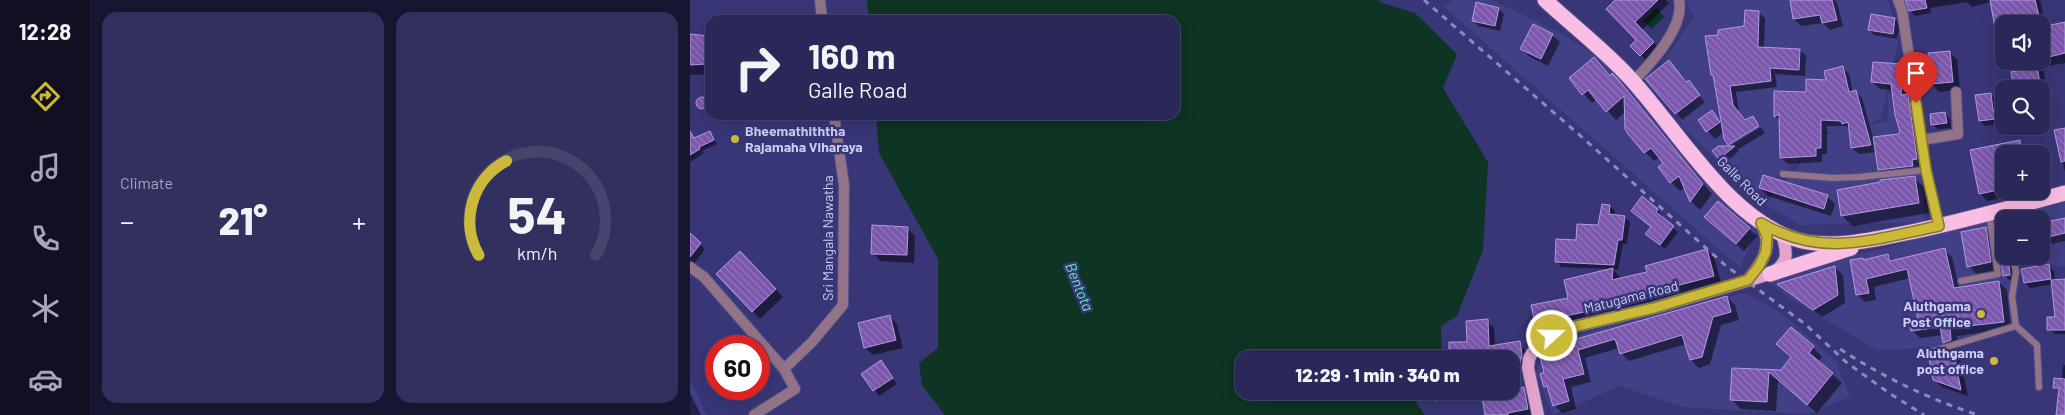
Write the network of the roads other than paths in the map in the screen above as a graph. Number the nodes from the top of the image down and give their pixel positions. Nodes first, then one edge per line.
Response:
1 (820, 0) edge
2 (1545, 0) edge
3 (1679, 0) edge
4 (1898, 0) edge
5 (822, 15) edge
6 (1633, 82) junction
7 (1956, 92) dead end
8 (835, 120) edge
9 (1922, 140) junction
10 (1926, 170) junction
11 (1783, 174) dead end
12 (2065, 193) edge
13 (2017, 210) edge
14 (1989, 214) junction
15 (1995, 214) edge
16 (1761, 223) junction
17 (1939, 226) junction
18 (1782, 235) junction
19 (1881, 238) junction
20 (2015, 265) edge
21 (690, 267) edge
22 (1770, 274) junction
23 (1748, 280) junction
24 (1961, 281) dead end
25 (2016, 326) junction
26 (1920, 355) dead end
27 (784, 369) junction
28 (2038, 387) dead end
29 (754, 415) edge
30 (1538, 415) edge

1 - 5 street
2 - 6 highway, Galle Road
3 - 6 street
4 - 9 street
6 - 16 highway, Galle Road
7 - 9 street
8 - 27 street, Sri Mangala Nawatha
9 - 10 street
10 - 11 lane
10 - 17 street
12 - 13 highway, Galle Road
14 - 15 highway, Galle Road
14 - 17 highway, Galle Road
14 - 24 lane
16 - 18 highway, Galle Road
16 - 23 main road
17 - 19 highway, Galle Road
18 - 19 highway, Galle Road
18 - 22 main road
19 - 22 highway
20 - 25 lane
21 - 27 street
22 - 23 main road, Matugama Road
23 - 30 main road, Matugama Road
25 - 26 lane
25 - 28 lane
27 - 29 street

